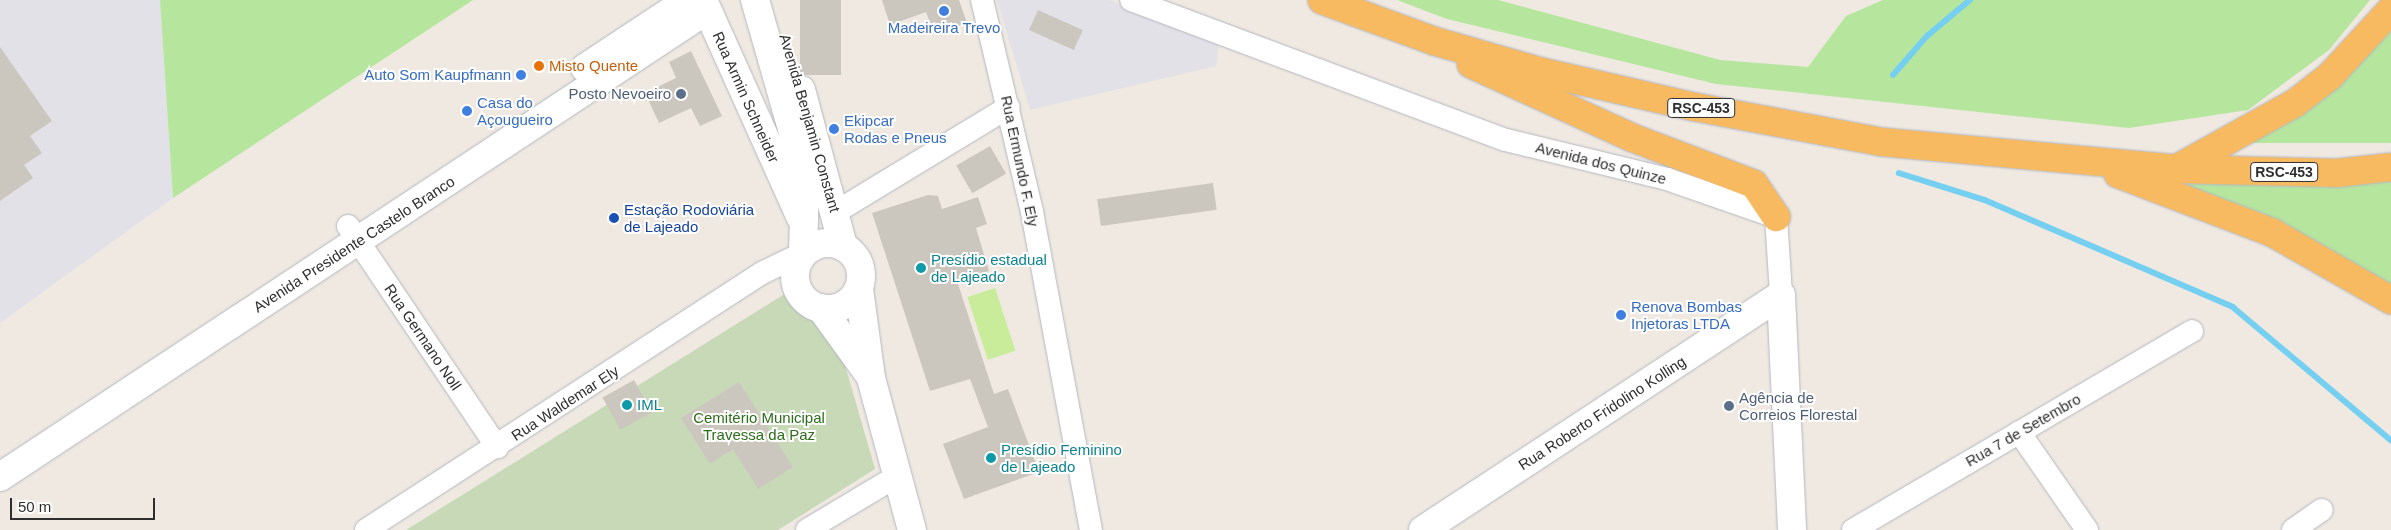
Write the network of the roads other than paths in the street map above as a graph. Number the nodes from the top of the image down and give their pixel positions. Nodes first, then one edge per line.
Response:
1 (755, 0) edge
2 (774, 0) edge
3 (982, 0) edge
4 (1131, 0) edge
5 (1322, 0) edge
6 (700, 3) edge
7 (2391, 10) edge
8 (1434, 41) junction
9 (1009, 107) junction
10 (2091, 163) junction
11 (2391, 167) edge
12 (2176, 169) junction
13 (836, 212) junction
14 (1776, 216) junction
15 (802, 220) junction
16 (354, 234) junction
17 (843, 246) junction
18 (803, 253) junction
19 (859, 289) junction
20 (1781, 295) junction
21 (2391, 300) edge
22 (821, 308) junction
23 (2192, 331) dead end
24 (164, 358) junction
25 (871, 378) junction
26 (2019, 432) junction
27 (497, 447) junction
28 (0, 454) edge
29 (899, 475) junction
30 (0, 477) edge
31 (2322, 510) dead end
32 (366, 530) edge
33 (807, 530) edge
34 (912, 530) edge
35 (1091, 530) edge
36 (1423, 530) edge
37 (1792, 530) edge
38 (1854, 530) edge
39 (2087, 530) edge
40 (2293, 530) edge

1 - 15 main road, Avenida Benjamin Constant
2 - 13 main road, Avenida Benjamin Constant
3 - 9 street, Rua Ermundo F. Ely
4 - 14 street, Avenida dos Quinze
5 - 8 highway, RSC-453
6 - 15 main road, Rua Armin Schneider
6 - 16 main road, Avenida Presidente Castelo Branco
7 - 12 highway
8 - 10 highway, RSC-453
8 - 14 highway
9 - 13 street
9 - 35 street, Rua Ermundo F. Ely
10 - 12 highway, RSC-453
10 - 21 highway
11 - 12 highway, RSC-453
13 - 17 main road, Avenida Benjamin Constant
14 - 20 street
15 - 18 main road, Avenida Benjamin Constant
16 - 24 main road, Avenida Presidente Castelo Branco
16 - 27 street, Rua Germano Noll
17 - 18 main road
17 - 19 main road
18 - 22 main road
18 - 27 street, Rua Waldemar Ely
19 - 22 main road
19 - 25 main road
20 - 36 main road, Rua Roberto Fridolino Kolling
20 - 37 main road
22 - 25 main road
23 - 26 street, Rua 7 de Setembro
24 - 28 main road, Avenida Presidente Castelo Branco
24 - 30 main road, Avenida Presidente Castelo Branco
25 - 29 main road
26 - 38 street, Rua 7 de Setembro
26 - 39 street
27 - 32 street, Rua Waldemar Ely
29 - 33 street
29 - 34 main road
31 - 40 street

